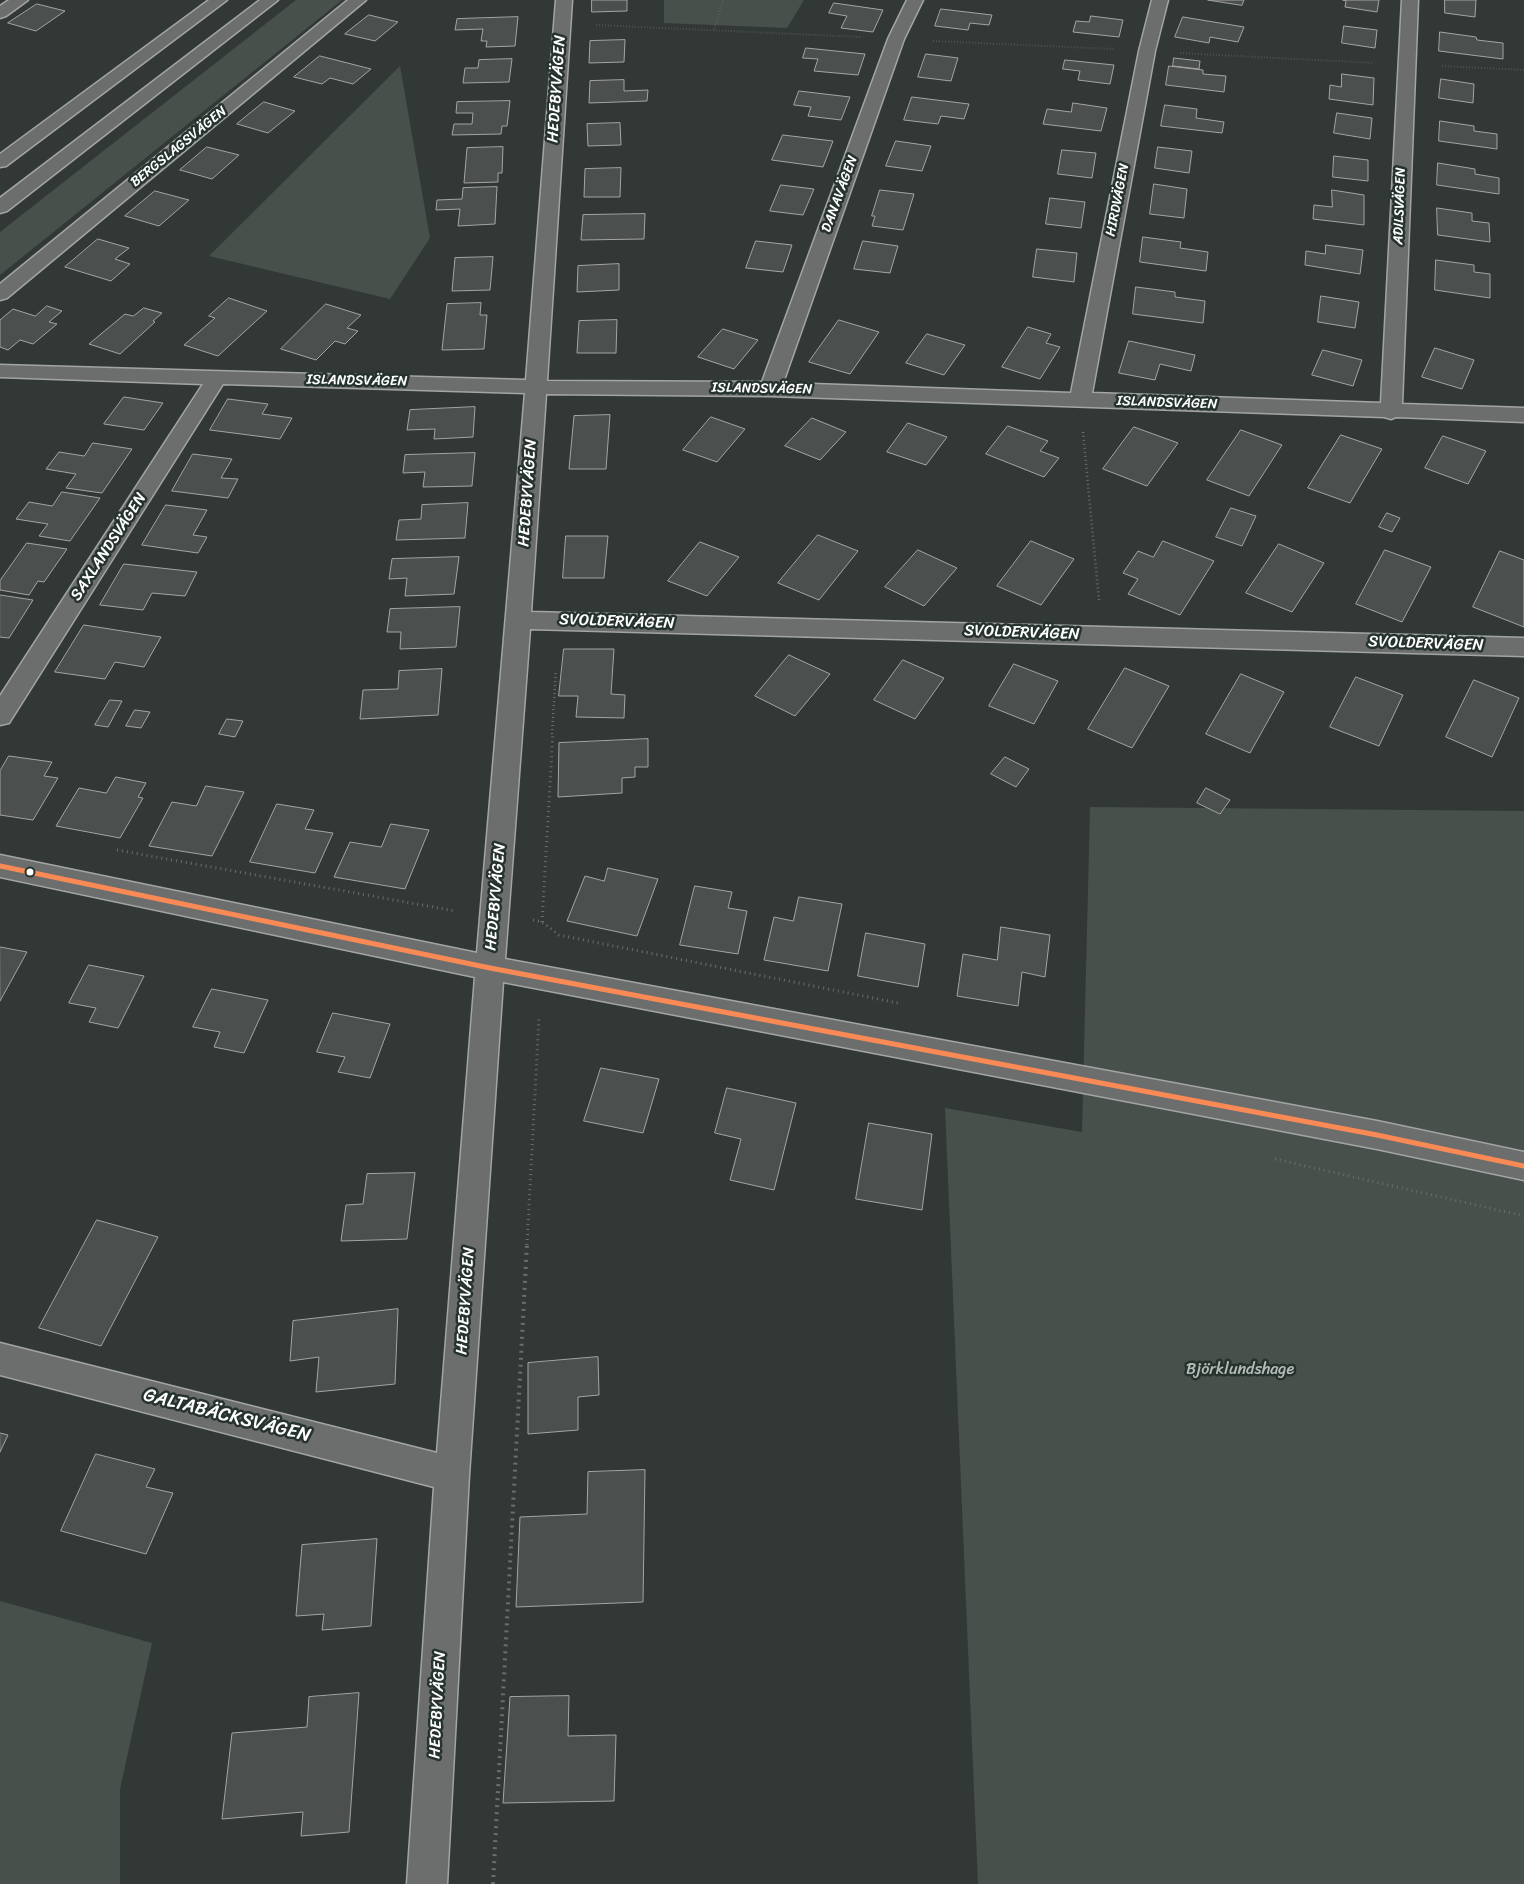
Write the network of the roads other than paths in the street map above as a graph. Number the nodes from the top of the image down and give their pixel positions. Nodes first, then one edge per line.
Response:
1 (20, 0) edge
2 (219, 0) edge
3 (270, 0) edge
4 (358, 0) edge
5 (564, 0) edge
6 (914, 0) edge
7 (1160, 0) edge
8 (1410, 0) edge
9 (0, 13) edge
10 (0, 162) edge
11 (0, 207) edge
12 (0, 294) edge
13 (0, 371) edge
14 (217, 378) junction
15 (535, 387) junction
16 (770, 389) junction
17 (1080, 400) junction
18 (1391, 412) junction
19 (1524, 415) edge
20 (519, 620) junction
21 (1524, 647) edge
22 (0, 716) edge
23 (0, 866) edge
24 (490, 968) junction
25 (1524, 1166) edge
26 (0, 1359) edge
27 (452, 1476) junction
28 (428, 1884) edge

1 - 9 street
2 - 10 street
3 - 11 street
4 - 12 street, BERGSLAGSVÄGEN
5 - 15 street, HEDEBYVÄGEN
6 - 16 street, DANAVÄGEN
7 - 17 street, HIRDVÄGEN
8 - 18 street, ADILSVÄGEN
13 - 14 street, ISLANDSVÄGEN
14 - 15 street, ISLANDSVÄGEN
14 - 22 street, SAXLANDSVÄGEN
15 - 16 street, ISLANDSVÄGEN
15 - 20 street, HEDEBYVÄGEN
16 - 17 street, ISLANDSVÄGEN
17 - 18 street, ISLANDSVÄGEN
18 - 19 street, ISLANDSVÄGEN
20 - 21 street, SVOLDERVÄGEN
20 - 24 street, HEDEBYVÄGEN
23 - 24 street
24 - 25 street
24 - 27 street, HEDEBYVÄGEN
26 - 27 street, GALTABÄCKSVÄGEN
27 - 28 street, HEDEBYVÄGEN

